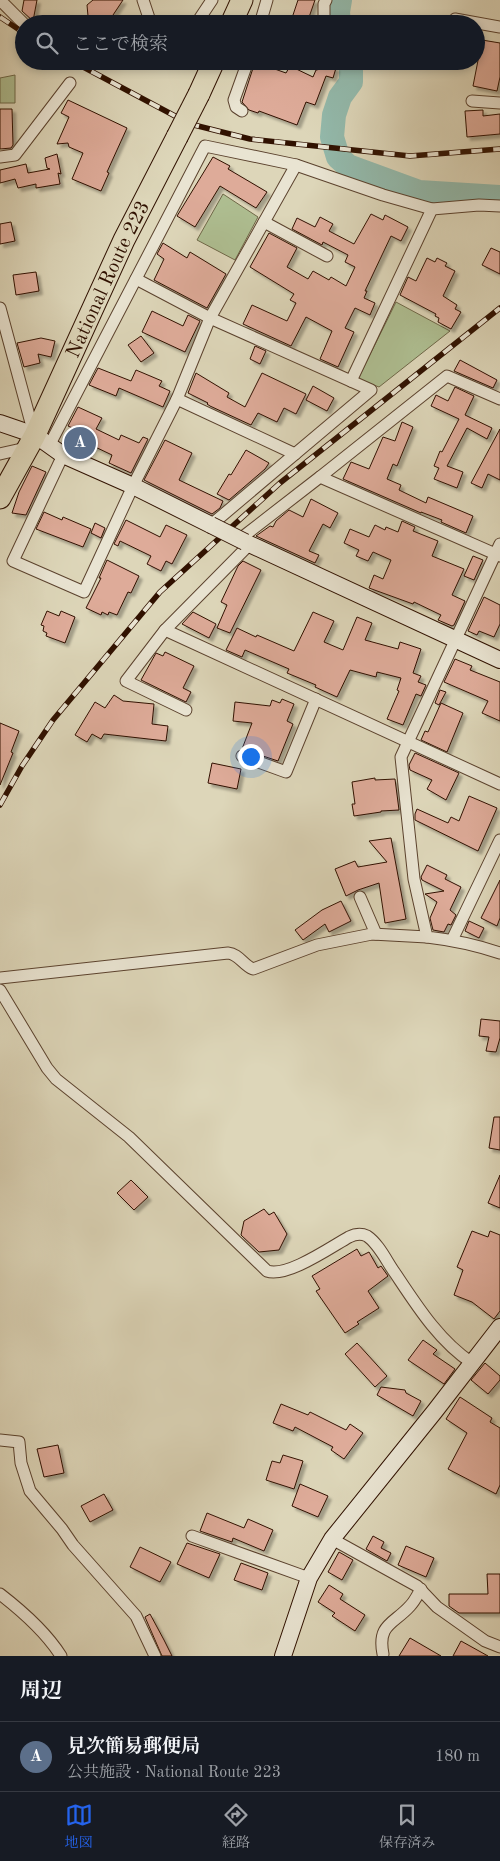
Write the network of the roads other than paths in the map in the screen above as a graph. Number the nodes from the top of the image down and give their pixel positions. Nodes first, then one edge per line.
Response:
1 (0, 0) edge
2 (143, 0) edge
3 (212, 0) edge
4 (242, 0) edge
5 (267, 0) edge
6 (326, 0) edge
7 (15, 15) edge
8 (148, 15) edge
9 (202, 15) edge
10 (235, 15) edge
11 (263, 15) edge
12 (324, 15) edge
13 (485, 25) edge
14 (500, 28) edge
15 (210, 70) edge
16 (245, 70) edge
17 (70, 83) dead end
18 (472, 101) dead end
19 (500, 103) edge
20 (242, 111) dead end
21 (0, 157) edge
22 (296, 165) junction
23 (500, 206) edge
24 (432, 208) junction
25 (264, 222) junction
26 (327, 256) dead end
27 (136, 279) junction
28 (0, 308) edge
29 (210, 318) junction
30 (351, 381) junction
31 (177, 398) junction
32 (500, 399) edge
33 (0, 423) edge
34 (43, 446) junction
35 (0, 454) edge
36 (295, 454) junction
37 (320, 477) junction
38 (133, 486) junction
39 (0, 498) edge
40 (211, 524) junction
41 (245, 542) junction
42 (498, 551) edge
43 (165, 630) junction
44 (456, 639) junction
45 (500, 660) edge
46 (316, 699) junction
47 (186, 710) dead end
48 (408, 740) junction
49 (242, 756) dead end
50 (500, 784) edge
51 (500, 840) edge
52 (360, 897) dead end
53 (376, 934) junction
54 (427, 937) junction
55 (452, 940) junction
56 (500, 953) edge
57 (0, 978) edge
58 (0, 990) edge
59 (500, 1327) edge
60 (472, 1363) junction
61 (0, 1440) edge
62 (192, 1536) dead end
63 (332, 1539) junction
64 (309, 1578) junction
65 (421, 1589) junction
66 (0, 1594) edge
67 (500, 1647) edge
68 (382, 1654) dead end
69 (61, 1656) edge
70 (155, 1656) edge
71 (283, 1656) edge

1 - 7 street
2 - 8 street
3 - 9 street
4 - 10 highway
5 - 11 street
6 - 12 street
13 - 14 street
15 - 34 highway, National Route 223, bridge
16 - 20 street
17 - 21 street
18 - 19 street
22 - 24 street
22 - 25 street
22 - 27 street
23 - 24 street
24 - 30 street
25 - 26 street
25 - 29 street
27 - 29 street
27 - 34 street
28 - 34 street
29 - 30 street
29 - 31 street
30 - 36 street
31 - 36 street
31 - 38 street
32 - 37 street
33 - 34 street
34 - 35 street
34 - 38 street
34 - 38 street
34 - 39 highway, National Route 223
36 - 40 street
37 - 41 street
37 - 42 street
38 - 40 street
40 - 41 street, bridge
41 - 43 street
41 - 44 street
42 - 44 street
43 - 46 street
43 - 47 street
44 - 45 street
44 - 48 street
46 - 48 street
46 - 49 street
48 - 50 street
48 - 54 street
51 - 55 street
52 - 53 street
53 - 54 street
53 - 57 street
54 - 55 street
55 - 56 street
58 - 60 street
59 - 60 street
60 - 63 street
61 - 70 street
62 - 64 street
63 - 64 street
63 - 65 street
64 - 71 street
65 - 67 street
65 - 68 street
66 - 69 street

